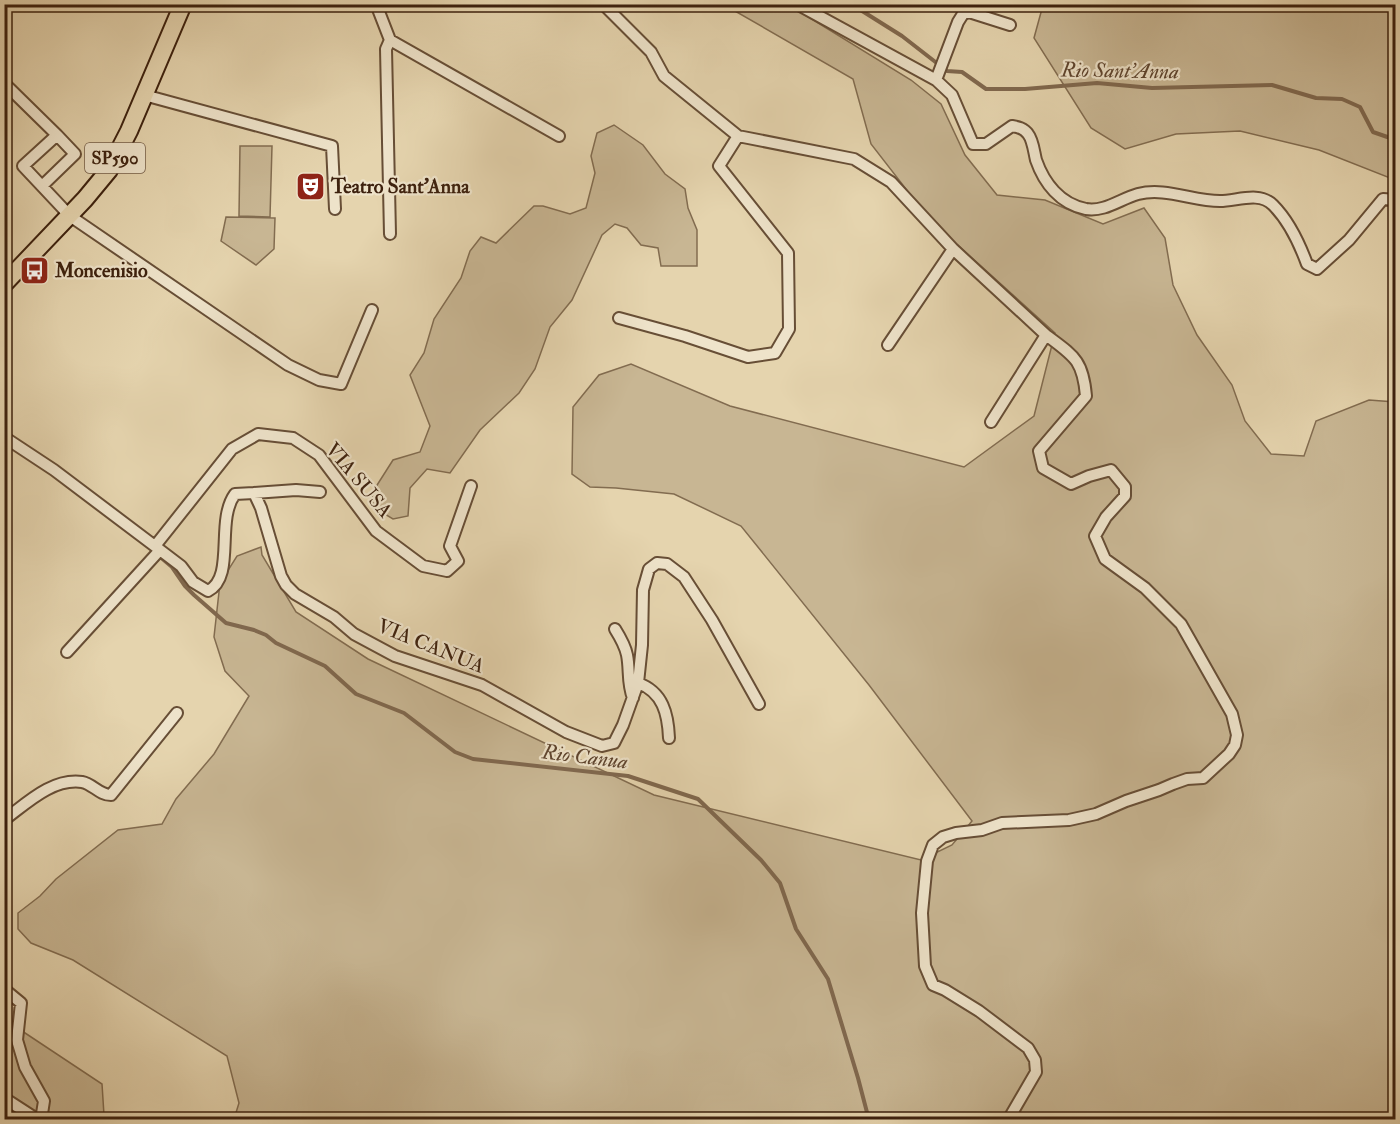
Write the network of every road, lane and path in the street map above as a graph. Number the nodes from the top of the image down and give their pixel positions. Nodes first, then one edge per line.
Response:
1 (183, 4) edge
2 (376, 4) edge
3 (603, 4) edge
4 (797, 4) edge
5 (1010, 25) dead end
6 (390, 40) junction
7 (937, 78) junction
8 (4, 83) edge
9 (144, 95) junction
10 (57, 135) junction
11 (559, 136) dead end
12 (738, 136) junction
13 (42, 186) junction
14 (1395, 200) edge
15 (334, 209) dead end
16 (70, 216) junction
17 (390, 234) dead end
18 (953, 249) junction
19 (4, 284) edge
20 (372, 310) dead end
21 (619, 318) dead end
22 (1046, 335) junction
23 (888, 345) dead end
24 (991, 422) dead end
25 (4, 437) edge
26 (471, 486) dead end
27 (320, 492) dead end
28 (254, 493) junction
29 (157, 548) junction
30 (615, 629) dead end
31 (67, 652) dead end
32 (638, 683) junction
33 (633, 698) junction
34 (759, 704) dead end
35 (177, 713) dead end
36 (669, 738) dead end
37 (4, 820) edge
38 (4, 988) edge
39 (4, 1098) edge
40 (40, 1119) edge
41 (1011, 1119) edge

1 - 9 main road, SP590
2 - 6 street
3 - 12 street
4 - 7 street
5 - 7 street
6 - 11 street
6 - 17 street
7 - 14 street
8 - 10 street
9 - 15 street
9 - 16 main road, SP590
10 - 13 street
10 - 13 street
12 - 18 street
12 - 21 street
13 - 16 street
16 - 19 main road, SP590
16 - 20 street
18 - 22 street
18 - 23 street
22 - 24 street
22 - 41 street
25 - 29 street
26 - 29 street, VIA SUSA
27 - 28 street
28 - 29 street
28 - 33 street, VIA CANUA
29 - 31 street
30 - 33 street
32 - 33 street, VIA CANUA
32 - 34 street, VIA CANUA
32 - 36 street
35 - 37 street
38 - 40 street
39 - 40 street

